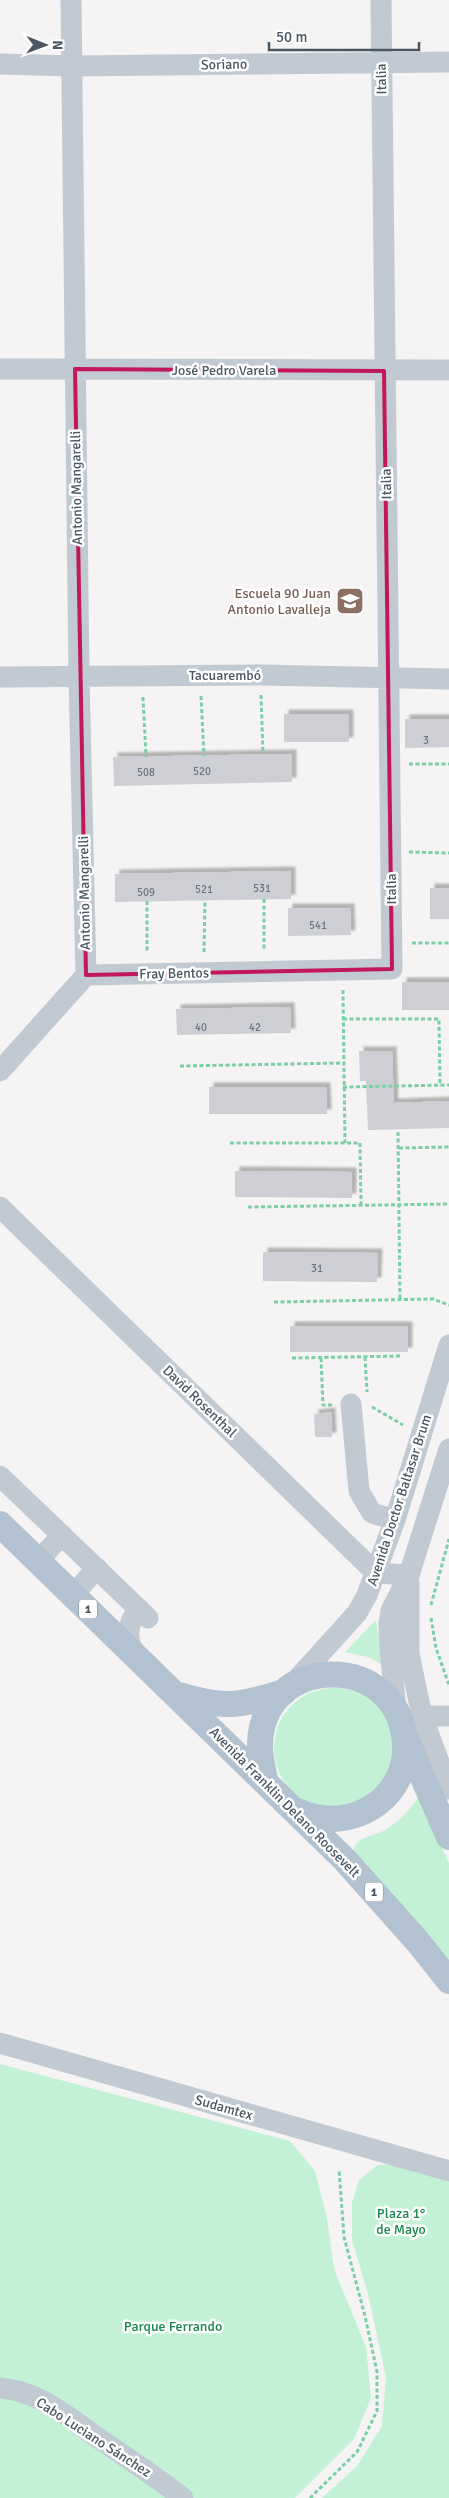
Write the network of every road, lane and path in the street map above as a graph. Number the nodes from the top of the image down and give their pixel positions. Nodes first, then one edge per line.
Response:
1 (70, 0) edge
2 (381, 0) edge
3 (381, 62) junction
4 (449, 62) edge
5 (0, 64) edge
6 (71, 66) junction
7 (75, 368) junction
8 (0, 369) edge
9 (449, 370) edge
10 (384, 371) junction
11 (200, 675) junction
12 (261, 675) junction
13 (142, 676) junction
14 (0, 677) edge
15 (79, 677) junction
16 (389, 678) junction
17 (449, 679) edge
18 (263, 754) dead end
19 (204, 756) dead end
20 (146, 757) dead end
21 (390, 764) junction
22 (449, 764) edge
23 (391, 852) junction
24 (449, 853) edge
25 (264, 899) dead end
26 (205, 900) dead end
27 (147, 901) dead end
28 (391, 943) junction
29 (449, 943) edge
30 (392, 969) joint
31 (342, 970) junction
32 (264, 971) junction
33 (204, 973) junction
34 (147, 974) junction
35 (86, 975) junction
36 (343, 1019) junction
37 (343, 1063) junction
38 (180, 1066) dead end
39 (0, 1071) edge
40 (440, 1085) junction
41 (449, 1085) edge
42 (344, 1086) junction
43 (398, 1132) dead end
44 (230, 1143) dead end
45 (346, 1143) junction
46 (449, 1147) edge
47 (398, 1148) junction
48 (399, 1204) junction
49 (449, 1204) edge
50 (362, 1205) junction
51 (0, 1207) edge
52 (248, 1207) dead end
53 (400, 1299) junction
54 (274, 1302) dead end
55 (449, 1305) edge
56 (449, 1346) edge
57 (401, 1356) dead end
58 (292, 1358) dead end
59 (359, 1404) joint
60 (418, 1443) junction
61 (449, 1452) edge
62 (0, 1476) edge
63 (395, 1520) junction
64 (0, 1524) edge
65 (62, 1534) junction
66 (449, 1539) edge
67 (38, 1561) junction
68 (97, 1568) junction
69 (376, 1573) junction
70 (409, 1575) junction
71 (73, 1595) junction
72 (135, 1654) junction
73 (449, 1685) edge
74 (286, 1690) junction
75 (176, 1694) junction
76 (449, 1716) edge
77 (407, 1721) junction
78 (266, 1783) junction
79 (449, 1789) edge
80 (292, 1809) junction
81 (449, 1837) edge
82 (449, 1981) edge
83 (0, 2043) edge
84 (339, 2168) dead end
85 (449, 2171) edge
86 (0, 2388) edge
87 (183, 2498) edge
88 (310, 2498) edge

1 - 6 street, Antonio Mangarelli
2 - 3 street, Italia
3 - 4 street, Soriano
3 - 6 street, Soriano
3 - 10 street, Italia
5 - 6 street, Soriano
6 - 7 street, Antonio Mangarelli
7 - 8 street, José Pedro Varela
7 - 10 street, José Pedro Varela
7 - 15 street, Antonio Mangarelli
9 - 10 street, José Pedro Varela
10 - 16 street, Italia
11 - 12 street, Tacuarembó
11 - 13 street, Tacuarembó
11 - 19 path
12 - 16 street, Tacuarembó
12 - 18 path
13 - 15 street, Tacuarembó
13 - 20 path
14 - 15 street, Tacuarembó
15 - 35 street, Antonio Mangarelli
16 - 17 street, Tacuarembó
16 - 21 street, Italia
21 - 22 path
21 - 23 street, Italia
23 - 24 path
23 - 28 street, Italia
25 - 32 path
26 - 33 path
27 - 34 path
28 - 29 path
28 - 30 street, Italia
30 - 31 street, Fray Bentos
31 - 32 street, Fray Bentos
31 - 36 path
32 - 33 street, Fray Bentos
33 - 34 street, Fray Bentos
34 - 35 street, Fray Bentos
35 - 39 street
36 - 37 path
36 - 40 path
37 - 38 path
37 - 42 path
40 - 41 path
40 - 42 path
42 - 45 path
43 - 47 path
44 - 45 path
45 - 50 path
46 - 47 path
47 - 48 path
48 - 49 path
48 - 50 path
48 - 53 path
50 - 52 path
51 - 69 street, David Rosenthal
53 - 54 path
53 - 55 path
56 - 60 street, Avenida Doctor Baltasar Brum
57 - 58 path
59 - 60 path
59 - 63 street
60 - 61 street
60 - 63 street, Avenida Doctor Baltasar Brum
61 - 70 street
62 - 65 street
63 - 69 street, Avenida Doctor Baltasar Brum
64 - 67 main road, Avenida Franklin Delano Roosevelt / 1
65 - 67 street
65 - 68 street
66 - 73 path
67 - 71 main road, Avenida Franklin Delano Roosevelt / 1
68 - 71 street
68 - 72 street
69 - 70 street
69 - 74 street, Avenida Doctor Baltasar Brum
70 - 77 street
71 - 72 main road, Avenida Franklin Delano Roosevelt / 1
72 - 75 main road, Avenida Franklin Delano Roosevelt / 1
74 - 75 main road, Avenida Franklin Delano Roosevelt / 1
74 - 77 main road
74 - 78 main road
75 - 78 main road, Avenida Franklin Delano Roosevelt / 1
76 - 77 street
77 - 79 street
77 - 80 main road
77 - 81 main road
78 - 80 main road, Avenida Franklin Delano Roosevelt / 1
80 - 82 main road, Avenida Franklin Delano Roosevelt / 1
83 - 85 street, Sudamtex
84 - 88 path
86 - 87 street, Cabo Luciano Sánchez

